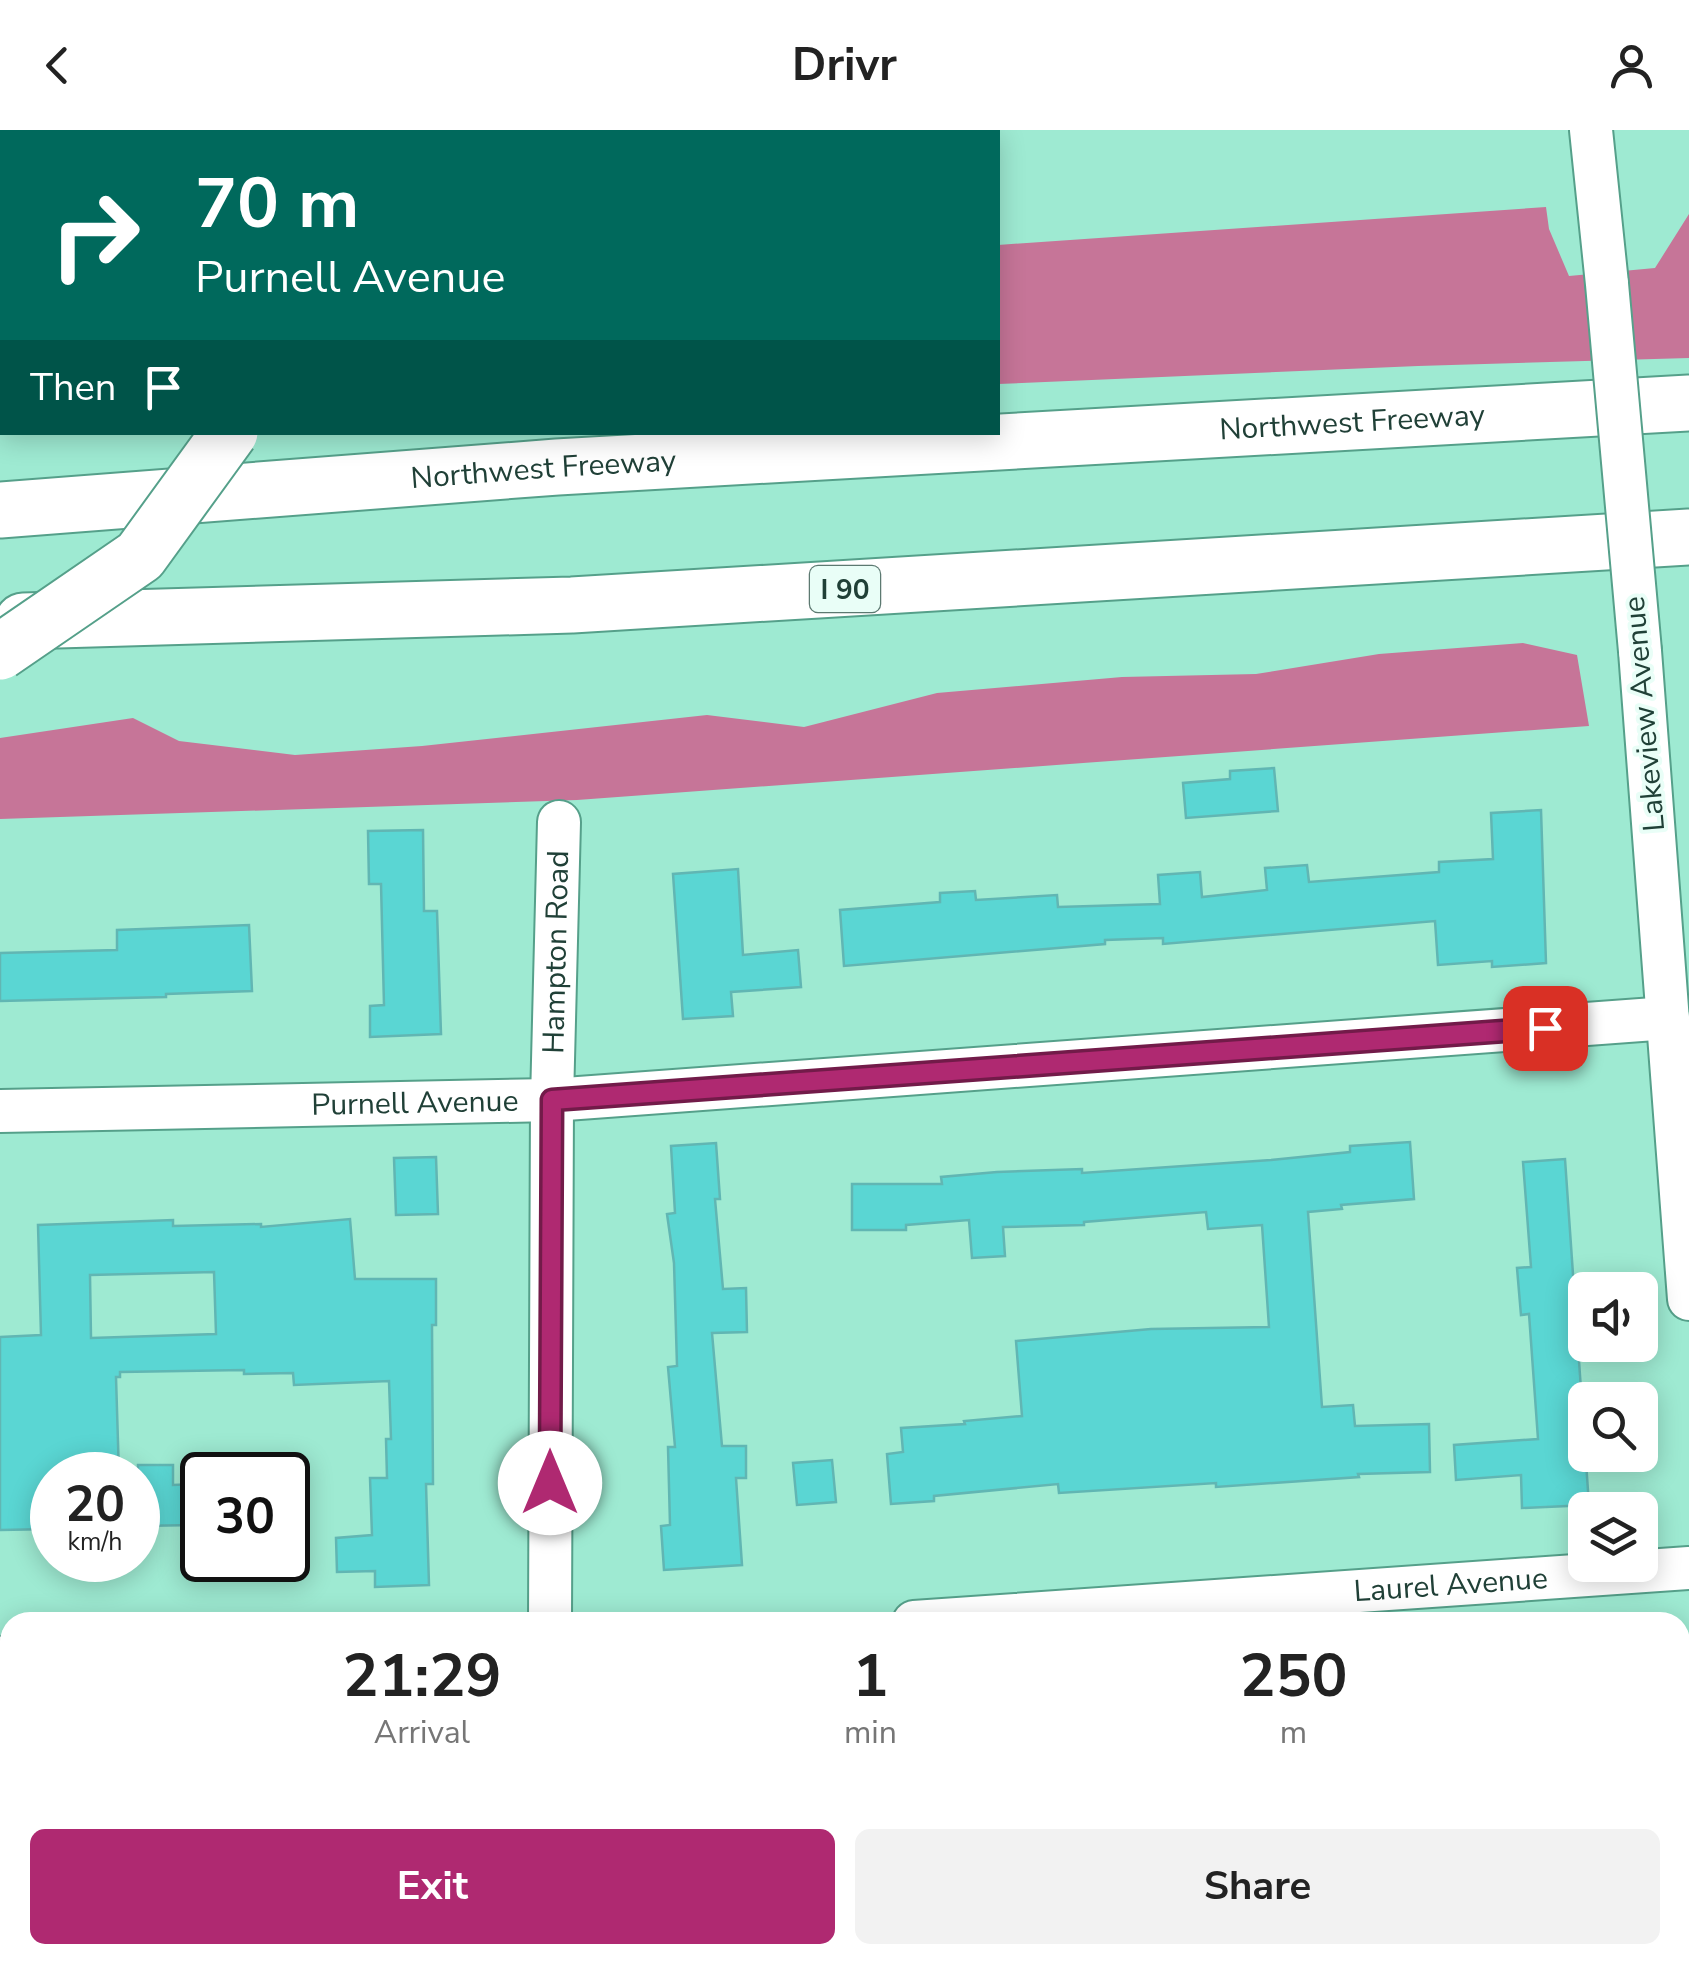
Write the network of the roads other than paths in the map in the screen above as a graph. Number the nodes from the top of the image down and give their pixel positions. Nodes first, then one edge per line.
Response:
1 (1591, 130) edge
2 (1689, 403) edge
3 (228, 435) edge
4 (0, 510) edge
5 (1689, 537) edge
6 (0, 622) edge
7 (0, 652) edge
8 (559, 822) dead end
9 (1675, 912) edge
10 (1668, 1018) junction
11 (552, 1100) junction
12 (0, 1111) edge
13 (1689, 1299) edge
14 (1689, 1568) edge
15 (550, 1612) edge
16 (1058, 1612) edge

1 - 9 street, Lakeview Avenue, bridge
2 - 4 highway, Northwest Freeway
3 - 7 highway, bridge
5 - 6 highway, I 90
8 - 11 street, Hampton Road
9 - 10 street, Lakeview Avenue
10 - 11 street, Purnell Avenue
10 - 13 street, Lakeview Avenue
11 - 12 street, Purnell Avenue
11 - 15 street, Hampton Road
14 - 16 street, Laurel Avenue

